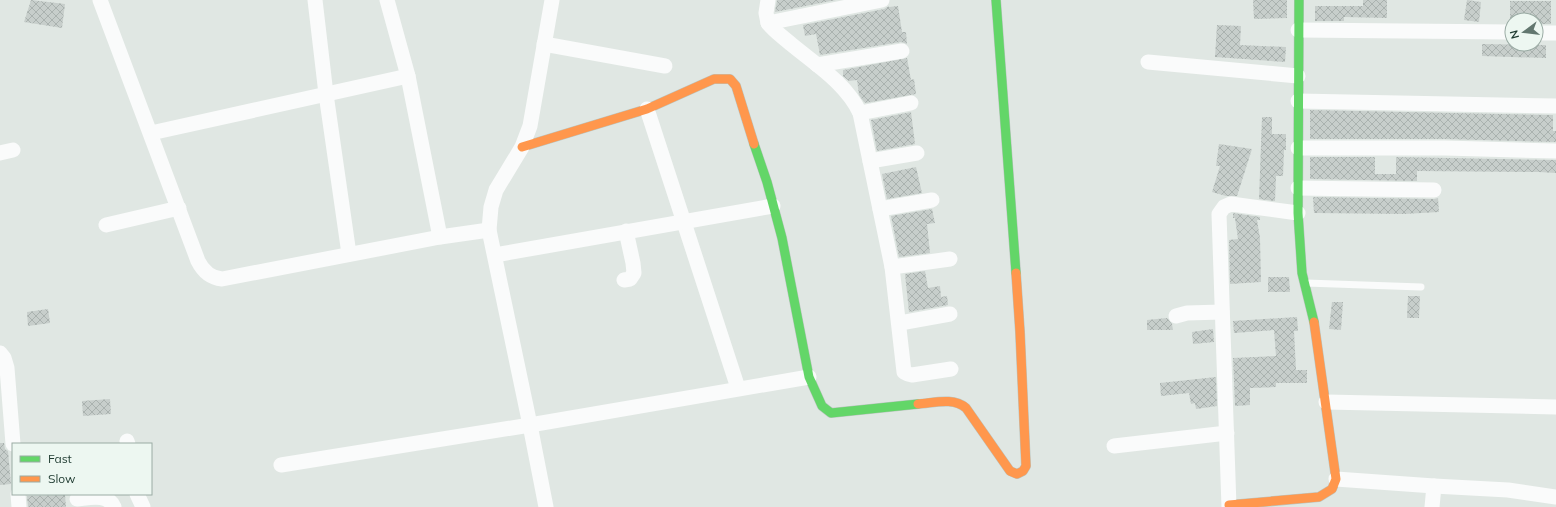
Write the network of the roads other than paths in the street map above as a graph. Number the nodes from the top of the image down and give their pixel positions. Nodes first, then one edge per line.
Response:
1 (100, 0) edge
2 (315, 0) edge
3 (387, 0) edge
4 (552, 0) edge
5 (768, 0) edge
6 (882, 0) edge
7 (996, 0) edge
8 (1299, 0) edge
9 (768, 23) junction
10 (1298, 30) junction
11 (1504, 32) edge
12 (1544, 32) edge
13 (1556, 33) edge
14 (544, 44) junction
15 (902, 51) dead end
16 (1148, 62) dead end
17 (817, 65) junction
18 (665, 66) dead end
19 (408, 76) junction
20 (1298, 76) junction
21 (326, 94) junction
22 (1298, 101) junction
23 (911, 103) dead end
24 (1556, 106) edge
25 (647, 109) junction
26 (860, 113) junction
27 (151, 133) junction
28 (522, 147) junction
29 (1298, 148) junction
30 (1556, 151) edge
31 (917, 153) dead end
32 (870, 161) junction
33 (1298, 188) junction
34 (1434, 190) dead end
35 (932, 200) dead end
36 (774, 206) junction
37 (178, 208) junction
38 (880, 209) junction
39 (1298, 213) junction
40 (684, 221) junction
41 (106, 225) dead end
42 (489, 230) junction
43 (626, 231) junction
44 (440, 237) junction
45 (349, 254) junction
46 (495, 255) junction
47 (950, 259) dead end
48 (892, 267) junction
49 (624, 280) dead end
50 (1304, 282) junction
51 (1421, 287) dead end
52 (1222, 312) junction
53 (950, 314) dead end
54 (1176, 316) dead end
55 (900, 323) junction
56 (0, 353) edge
57 (951, 368) dead end
58 (808, 377) junction
59 (738, 388) junction
60 (1326, 402) junction
61 (1556, 407) edge
62 (530, 425) junction
63 (1227, 433) junction
64 (13, 443) edge
65 (1114, 446) dead end
66 (281, 465) dead end
67 (1336, 479) junction
68 (1434, 486) junction
69 (18, 495) edge
70 (137, 495) edge
71 (1556, 497) edge
72 (77, 499) dead end
73 (1229, 506) edge
74 (19, 507) edge
75 (114, 507) edge
76 (143, 507) edge
77 (546, 507) edge
78 (1432, 507) edge

1 - 27 street
2 - 21 street
3 - 19 street
4 - 14 street
5 - 9 street
6 - 9 street
7 - 58 street
8 - 10 street
9 - 17 street
10 - 11 street
10 - 20 street
12 - 13 street
14 - 18 street
14 - 28 street
15 - 17 street
16 - 20 street
17 - 26 street
19 - 21 street
19 - 44 street
20 - 22 street
21 - 27 street
21 - 45 street
22 - 24 street
22 - 29 street
23 - 26 street
25 - 28 street
25 - 36 street
25 - 40 street
26 - 32 street
27 - 37 street
28 - 42 street
29 - 30 street
29 - 33 street
31 - 32 street
32 - 38 street
33 - 34 street
33 - 39 street
35 - 38 street
36 - 40 street
36 - 58 street
37 - 41 street
37 - 45 street
38 - 48 street
39 - 50 street
39 - 52 street
40 - 43 street
40 - 59 street
42 - 44 street
42 - 46 street
43 - 46 street
43 - 49 street
44 - 45 street
46 - 62 street
47 - 48 street
48 - 55 street
50 - 51 lane
50 - 60 street
52 - 54 street
52 - 63 street
53 - 55 street
55 - 57 street
56 - 64 street
58 - 59 street
59 - 62 street
60 - 61 street
60 - 67 street
62 - 66 street
62 - 77 street
63 - 65 street
63 - 73 street
67 - 68 street
67 - 73 street
68 - 71 street
68 - 78 street
69 - 74 street
70 - 76 street
72 - 75 street

